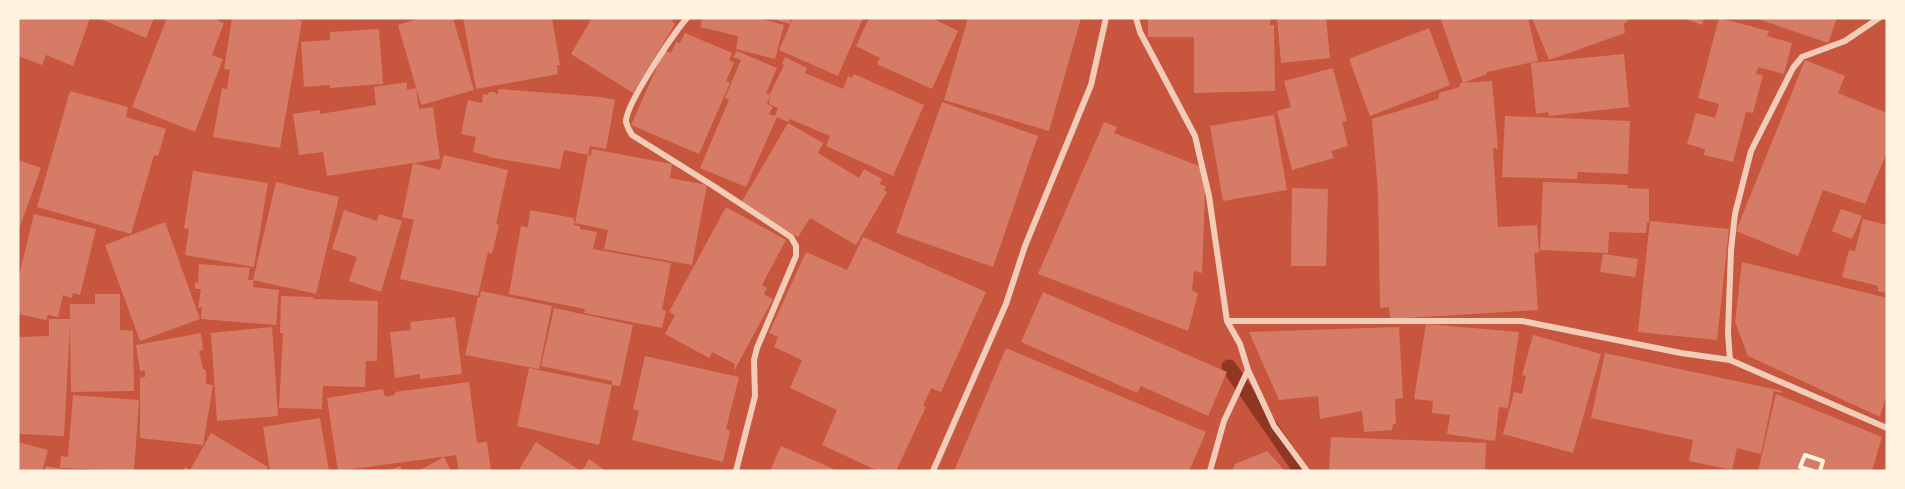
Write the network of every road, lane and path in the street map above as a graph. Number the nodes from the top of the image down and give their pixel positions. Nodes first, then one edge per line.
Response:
1 (687, 18) edge
2 (1106, 18) edge
3 (1136, 18) edge
4 (1879, 18) edge
5 (1227, 321) junction
6 (1730, 360) junction
7 (1248, 370) junction
8 (1887, 428) edge
9 (736, 471) edge
10 (933, 471) edge
11 (1210, 471) edge
12 (1307, 471) edge
13 (1813, 471) edge
14 (1820, 471) edge

1 - 9 street
2 - 10 street
3 - 5 street
4 - 6 street
5 - 6 street
5 - 7 street
6 - 8 street
7 - 11 street
7 - 12 street
13 - 14 path

